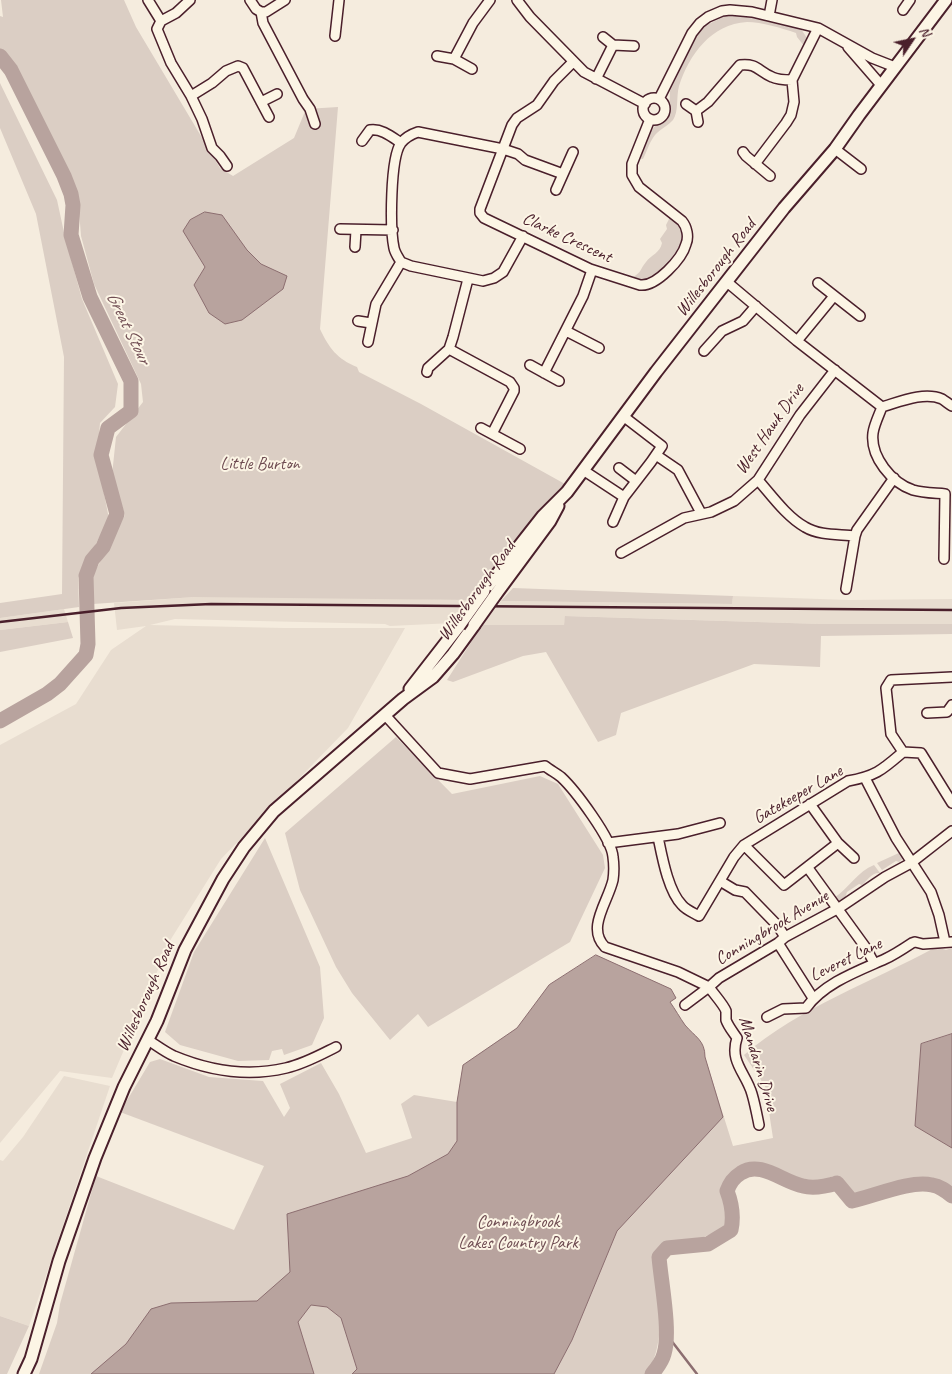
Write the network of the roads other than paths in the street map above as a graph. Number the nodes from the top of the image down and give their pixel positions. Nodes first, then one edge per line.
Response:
1 (148, 0) edge
2 (190, 0) edge
3 (250, 0) edge
4 (285, 0) edge
5 (339, 0) edge
6 (490, 0) edge
7 (517, 0) edge
8 (772, 0) edge
9 (910, 0) edge
10 (946, 0) edge
11 (903, 10) dead end
12 (261, 12) junction
13 (769, 16) junction
14 (161, 21) junction
15 (818, 28) junction
16 (335, 36) dead end
17 (603, 37) dead end
18 (613, 45) junction
19 (847, 45) junction
20 (634, 46) dead end
21 (437, 56) dead end
22 (454, 59) junction
23 (573, 62) junction
24 (895, 67) junction
25 (472, 69) dead end
26 (596, 79) junction
27 (792, 80) junction
28 (881, 85) junction
29 (277, 94) dead end
30 (191, 96) junction
31 (659, 99) junction
32 (261, 102) junction
33 (645, 104) junction
34 (686, 104) dead end
35 (696, 110) junction
36 (270, 117) dead end
37 (650, 119) junction
38 (698, 122) dead end
39 (315, 124) dead end
40 (362, 140) dead end
41 (401, 143) junction
42 (503, 149) junction
43 (835, 149) junction
44 (573, 152) dead end
45 (743, 152) dead end
46 (755, 164) junction
47 (227, 166) dead end
48 (861, 169) dead end
49 (563, 174) junction
50 (770, 176) dead end
51 (556, 190) dead end
52 (340, 229) dead end
53 (356, 230) junction
54 (393, 230) junction
55 (523, 236) junction
56 (355, 247) dead end
57 (401, 262) junction
58 (592, 270) junction
59 (468, 279) junction
60 (727, 282) junction
61 (818, 283) dead end
62 (834, 296) junction
63 (756, 306) junction
64 (860, 316) dead end
65 (358, 321) dead end
66 (371, 323) junction
67 (566, 331) junction
68 (797, 341) junction
69 (368, 342) dead end
70 (600, 348) dead end
71 (449, 349) junction
72 (704, 351) dead end
73 (530, 366) dead end
74 (835, 370) junction
75 (427, 372) dead end
76 (544, 373) junction
77 (559, 382) dead end
78 (952, 406) edge
79 (882, 407) junction
80 (623, 416) junction
81 (481, 428) dead end
82 (492, 434) junction
83 (520, 449) dead end
84 (656, 455) junction
85 (619, 468) dead end
86 (584, 470) junction
87 (894, 478) junction
88 (758, 480) junction
89 (636, 481) junction
90 (567, 492) junction
91 (624, 497) junction
92 (701, 513) junction
93 (613, 522) dead end
94 (855, 536) junction
95 (621, 553) dead end
96 (944, 559) dead end
97 (846, 589) dead end
98 (952, 678) edge
99 (403, 699) junction
100 (952, 705) edge
101 (927, 713) dead end
102 (385, 715) junction
103 (904, 752) junction
104 (865, 778) junction
105 (952, 803) edge
106 (810, 804) junction
107 (720, 823) dead end
108 (952, 831) edge
109 (658, 837) junction
110 (608, 842) junction
111 (838, 842) junction
112 (744, 845) junction
113 (854, 858) dead end
114 (911, 862) junction
115 (808, 868) junction
116 (720, 881) junction
117 (838, 908) junction
118 (782, 940) junction
119 (949, 942) edge
120 (874, 963) junction
121 (709, 987) junction
122 (813, 998) junction
123 (685, 1005) dead end
124 (767, 1017) dead end
125 (148, 1040) junction
126 (336, 1047) dead end
127 (759, 1125) dead end
128 (24, 1374) edge

1 - 14 street
2 - 14 street
3 - 12 street
4 - 12 street
5 - 16 street
6 - 22 street
7 - 23 street
8 - 13 street
9 - 11 street
10 - 24 main road, Willesborough Road
12 - 39 street
13 - 15 street
13 - 31 street
14 - 30 street
15 - 19 street
15 - 27 street
17 - 18 street
18 - 20 street
18 - 26 street
19 - 24 street
19 - 28 street
21 - 22 street
22 - 25 street
23 - 26 street
23 - 42 street, Clarke Crescent
24 - 28 main road, Willesborough Road
26 - 33 street
27 - 35 street
27 - 46 street
28 - 43 main road, Willesborough Road
29 - 32 street
30 - 32 street
30 - 47 street
31 - 33 street
31 - 37 street
32 - 36 street
33 - 37 street
34 - 35 street
35 - 38 street
37 - 58 street, Clarke Crescent
40 - 41 street
41 - 42 street
41 - 54 street
42 - 49 street
42 - 55 street, Clarke Crescent
43 - 48 street
43 - 60 main road, Willesborough Road
44 - 49 street
45 - 46 street
46 - 50 street
49 - 51 street
52 - 53 street
53 - 54 street
53 - 56 street
54 - 57 street
55 - 58 street, Clarke Crescent
55 - 59 street
57 - 59 street
57 - 66 street
58 - 67 street
59 - 71 street
60 - 63 street
60 - 80 main road, Willesborough Road
61 - 62 street
62 - 64 street
62 - 68 street
63 - 68 street
63 - 72 street
65 - 66 street
66 - 69 street
67 - 70 street
67 - 76 street
68 - 74 street
71 - 75 street
71 - 82 street
73 - 76 street
74 - 79 street
74 - 88 street, West Hawk Drive
76 - 77 street
78 - 79 street
79 - 87 street
80 - 84 street
80 - 86 main road, Willesborough Road
81 - 82 street
82 - 83 street
84 - 89 street
84 - 92 street
85 - 89 street
86 - 90 main road, Willesborough Road
86 - 91 street
87 - 94 street
87 - 96 street
88 - 92 street, West Hawk Drive
88 - 94 street
89 - 91 street
90 - 99 main road, Willesborough Road, bridge
90 - 99 main road, Willesborough Road, bridge
91 - 93 street
92 - 95 street, West Hawk Drive
94 - 97 street
98 - 103 street
99 - 102 main road, Willesborough Road
100 - 101 street
102 - 110 street
102 - 125 main road, Willesborough Road
103 - 104 street, Gatekeeper Lane
103 - 105 street
104 - 106 street, Gatekeeper Lane
104 - 114 street
106 - 111 street
106 - 112 street, Gatekeeper Lane
107 - 109 street
108 - 114 street, Conningbrook Avenue
109 - 110 street
109 - 116 street, Gatekeeper Lane
110 - 121 street, Conningbrook Avenue
111 - 113 street
111 - 115 street
112 - 115 street
112 - 116 street, Gatekeeper Lane
114 - 117 street, Conningbrook Avenue
114 - 119 street
115 - 117 street
116 - 118 street
117 - 118 street, Conningbrook Avenue
117 - 120 street
118 - 121 street, Conningbrook Avenue
118 - 122 street, Leveret Lane
119 - 120 street, Leveret Lane
120 - 122 street, Leveret Lane
121 - 123 street
121 - 127 street, Mandarin Drive
122 - 124 street, Mandarin Drive
125 - 126 street
125 - 128 main road, Willesborough Road

